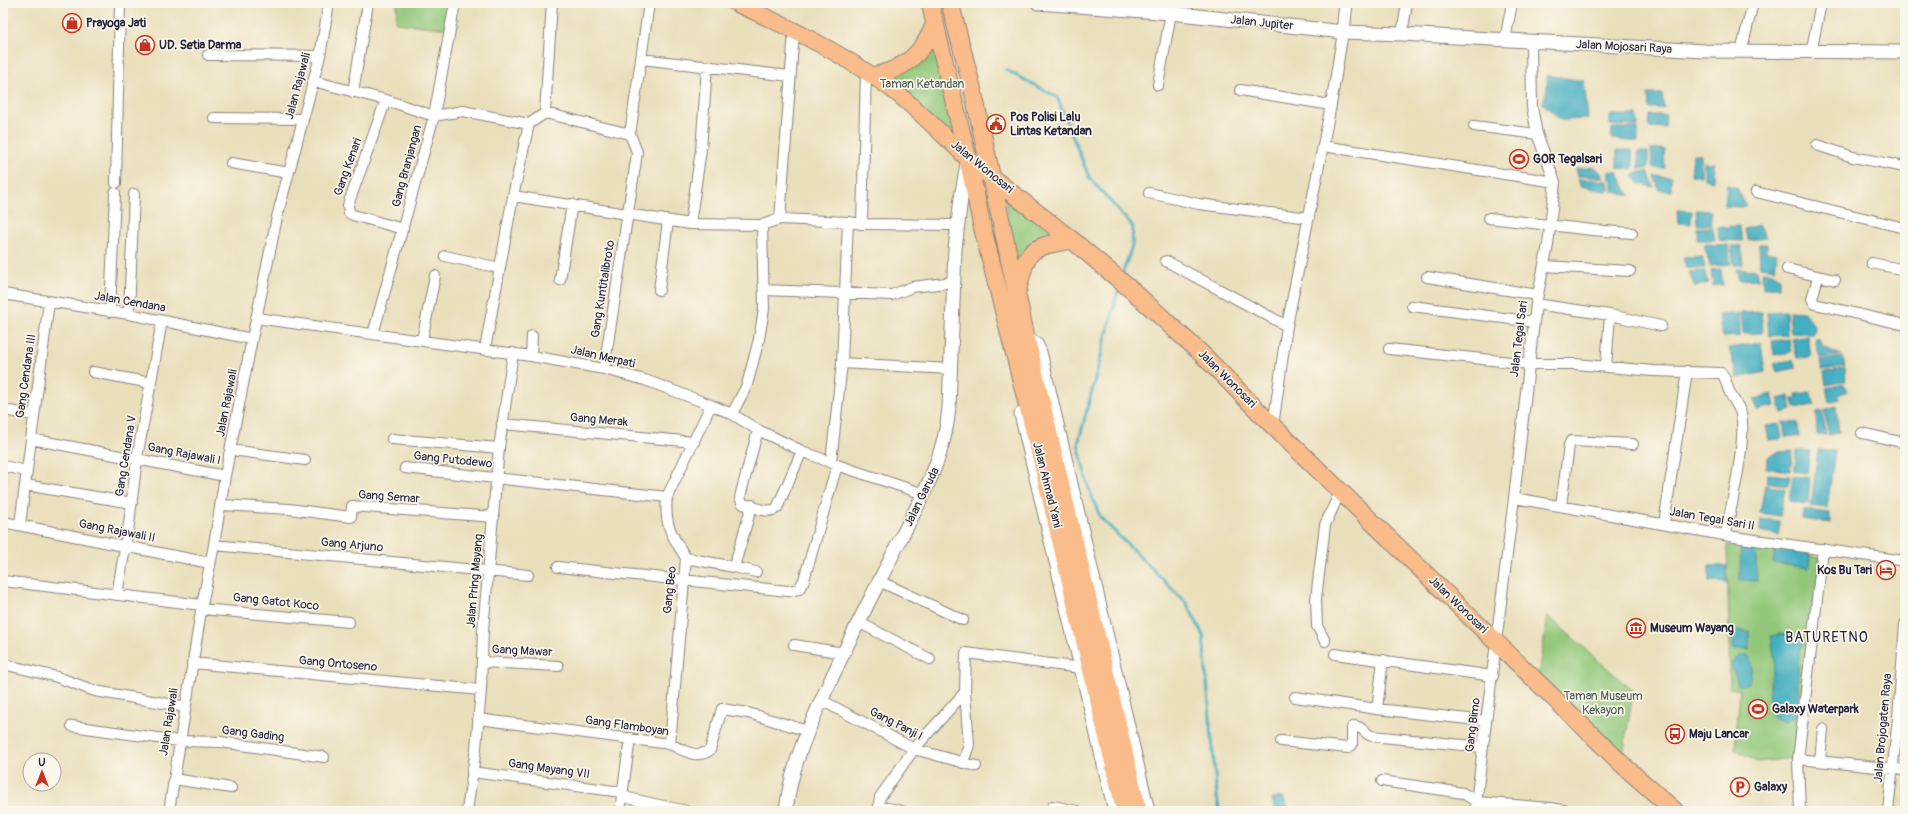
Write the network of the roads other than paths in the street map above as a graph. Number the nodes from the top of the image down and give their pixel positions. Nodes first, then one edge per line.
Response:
1 (120, 3) edge
2 (329, 3) edge
3 (368, 3) edge
4 (455, 3) edge
5 (552, 3) edge
6 (649, 3) edge
7 (735, 3) edge
8 (930, 3) edge
9 (950, 3) edge
10 (1038, 3) edge
11 (1346, 3) edge
12 (1407, 3) edge
13 (1512, 3) edge
14 (1753, 3) edge
15 (1821, 3) edge
16 (1171, 13) junction
17 (935, 24) junction
18 (794, 31) junction
19 (1343, 32) junction
20 (1402, 34) junction
21 (1505, 40) junction
22 (1531, 42) junction
23 (1741, 52) junction
24 (1905, 52) edge
25 (1811, 53) junction
26 (208, 55) dead end
27 (320, 56) junction
28 (641, 59) junction
29 (707, 67) junction
30 (869, 73) junction
31 (790, 76) junction
32 (313, 81) junction
33 (1158, 85) dead end
34 (1240, 90) dead end
35 (353, 92) junction
36 (386, 100) junction
37 (1332, 105) junction
38 (546, 113) junction
39 (434, 116) junction
40 (214, 118) dead end
41 (302, 119) junction
42 (529, 124) junction
43 (1474, 126) dead end
44 (630, 134) junction
45 (1537, 134) junction
46 (1817, 145) dead end
47 (1323, 146) junction
48 (968, 159) junction
49 (231, 164) dead end
50 (1905, 167) edge
51 (289, 172) junction
52 (992, 177) junction
53 (1555, 182) junction
54 (1756, 192) dead end
55 (1149, 193) dead end
56 (134, 194) dead end
57 (513, 196) junction
58 (572, 204) junction
59 (627, 214) junction
60 (1309, 218) junction
61 (1489, 218) dead end
62 (780, 219) junction
63 (668, 221) junction
64 (848, 222) junction
65 (690, 224) junction
66 (862, 224) junction
67 (762, 225) junction
68 (957, 225) junction
69 (1550, 225) junction
70 (1905, 228) edge
71 (403, 229) junction
72 (1632, 233) dead end
73 (1072, 240) junction
74 (445, 256) dead end
75 (1166, 261) dead end
76 (1872, 263) dead end
77 (1544, 266) junction
78 (500, 268) junction
79 (1787, 270) dead end
80 (1905, 270) edge
81 (1630, 271) dead end
82 (435, 276) dead end
83 (1426, 277) dead end
84 (1818, 278) junction
85 (560, 280) dead end
86 (1835, 280) dead end
87 (954, 282) junction
88 (659, 290) dead end
89 (764, 290) junction
90 (846, 293) junction
91 (3, 294) edge
92 (1017, 295) junction
93 (1537, 299) junction
94 (49, 302) junction
95 (1412, 306) dead end
96 (110, 312) junction
97 (129, 314) junction
98 (1610, 314) junction
99 (256, 318) junction
100 (162, 321) junction
101 (1534, 322) junction
102 (1905, 324) edge
103 (1287, 326) junction
104 (1662, 326) dead end
105 (373, 334) junction
106 (532, 336) dead end
107 (252, 338) junction
108 (422, 340) junction
109 (1014, 348) junction
110 (485, 349) junction
111 (1389, 349) dead end
112 (513, 353) junction
113 (531, 356) junction
114 (842, 363) junction
115 (1529, 364) junction
116 (1606, 366) junction
117 (604, 369) junction
118 (951, 369) junction
119 (1687, 371) junction
120 (93, 372) dead end
121 (151, 383) junction
122 (711, 405) junction
123 (3, 410) edge
124 (732, 414) junction
125 (34, 415) junction
126 (502, 424) junction
127 (1273, 426) junction
128 (758, 430) junction
129 (1862, 433) dead end
130 (31, 439) junction
131 (392, 439) dead end
132 (694, 442) junction
133 (1905, 443) edge
134 (1632, 444) dead end
135 (499, 448) junction
136 (231, 450) junction
137 (802, 451) junction
138 (137, 458) junction
139 (305, 460) dead end
140 (834, 463) junction
141 (3, 466) edge
142 (405, 468) dead end
143 (27, 470) junction
144 (225, 476) junction
145 (497, 478) junction
146 (25, 485) junction
147 (1341, 490) junction
148 (924, 494) junction
149 (667, 497) junction
150 (1514, 498) junction
151 (132, 503) junction
152 (221, 505) junction
153 (752, 505) junction
154 (1561, 506) junction
155 (494, 517) junction
156 (3, 522) edge
157 (20, 524) junction
158 (1664, 524) junction
159 (1726, 534) junction
160 (126, 546) junction
161 (214, 546) junction
162 (1823, 549) junction
163 (686, 558) junction
164 (1905, 561) edge
165 (210, 563) junction
166 (558, 567) dead end
167 (734, 568) junction
168 (488, 570) junction
169 (756, 572) dead end
170 (528, 575) dead end
171 (684, 579) junction
172 (3, 581) edge
173 (880, 581) junction
174 (117, 595) junction
175 (201, 607) junction
176 (962, 620) dead end
177 (349, 622) dead end
178 (858, 622) junction
179 (1905, 624) edge
180 (1905, 636) edge
181 (1325, 641) dead end
182 (1496, 642) junction
183 (794, 645) dead end
184 (844, 653) junction
185 (1335, 654) dead end
186 (930, 659) dead end
187 (1383, 660) junction
188 (483, 662) junction
189 (192, 663) junction
190 (3, 664) edge
191 (558, 666) dead end
192 (1081, 668) junction
193 (1493, 676) junction
194 (481, 690) junction
195 (965, 692) junction
196 (1903, 696) edge
197 (1295, 697) dead end
198 (821, 700) junction
199 (186, 707) junction
200 (1377, 709) junction
201 (478, 719) junction
202 (1486, 720) junction
203 (72, 726) dead end
204 (1823, 729) dead end
205 (808, 731) junction
206 (1125, 735) junction
207 (630, 738) junction
208 (179, 741) junction
209 (1281, 741) dead end
210 (670, 744) junction
211 (1483, 747) junction
212 (914, 749) junction
213 (324, 757) dead end
214 (1798, 759) junction
215 (1820, 761) junction
216 (963, 763) junction
217 (976, 766) dead end
218 (1893, 768) junction
219 (1905, 770) edge
220 (472, 772) junction
221 (174, 779) junction
222 (1382, 781) dead end
223 (232, 788) dead end
224 (621, 792) junction
225 (1053, 806) dead end
226 (1476, 807) edge
227 (878, 808) edge
228 (169, 811) edge
229 (467, 811) edge
230 (620, 811) edge
231 (686, 811) edge
232 (786, 811) edge
233 (902, 811) edge
234 (1077, 811) edge
235 (1115, 811) edge
236 (1125, 811) edge
237 (1138, 811) edge
238 (1148, 811) edge
239 (1568, 811) edge
240 (1675, 811) edge
241 (1800, 811) edge
242 (1888, 811) edge

1 - 96 street
2 - 27 street, Jalan Rajawali
3 - 35 street
4 - 39 street, Gang Branjangan
5 - 38 street
6 - 28 street
7 - 18 main road, Jalan Wonosari
8 - 17 highway, Jalan Ahmad Yani
9 - 52 highway, Jalan Ahmad Yani
10 - 16 street, Jalan Jupiter
11 - 19 street
12 - 20 street
13 - 21 street
14 - 23 street
15 - 25 street
16 - 19 street, Jalan Jupiter
16 - 33 street
17 - 30 highway
17 - 48 highway, Jalan Ahmad Yani
18 - 30 main road, Jalan Wonosari
18 - 31 street
19 - 20 street, Jalan Mojosari Raya
19 - 37 street
20 - 21 street, Jalan Mojosari Raya
21 - 22 street, Jalan Mojosari Raya
22 - 23 street, Jalan Mojosari Raya
22 - 45 street, Jalan Tegal Sari
23 - 25 street, Jalan Mojosari Raya
24 - 25 street, Jalan Mojosari Raya
26 - 27 street
27 - 32 street, Jalan Rajawali
28 - 29 street
28 - 44 street
29 - 31 street
29 - 65 street
30 - 48 main road, Jalan Wonosari
30 - 66 street
31 - 62 street
32 - 35 street
32 - 41 street, Jalan Rajawali
34 - 37 street
35 - 36 street
36 - 39 street
36 - 71 street, Gang Kenari
37 - 47 street
38 - 42 street
38 - 44 street
39 - 42 street
39 - 71 street, Gang Branjangan
40 - 41 street
41 - 51 street, Jalan Rajawali
42 - 57 street
43 - 45 street
44 - 59 street, Gang Kuntitalibroto
45 - 53 street, Jalan Tegal Sari
46 - 50 street
47 - 53 street
47 - 60 street
48 - 52 highway, Jalan Wonosari
48 - 68 street, Jalan Garuda
48 - 109 highway, Jalan Ahmad Yani
49 - 51 street
51 - 99 street, Jalan Rajawali
52 - 73 highway, Jalan Wonosari
52 - 92 highway, Jalan Ahmad Yani
53 - 69 street, Jalan Tegal Sari
54 - 70 street
55 - 60 street
56 - 97 street
57 - 58 street
57 - 78 street
58 - 59 street
58 - 85 street
59 - 63 street
59 - 117 street, Gang Kuntitalibroto
60 - 103 street
61 - 69 street
62 - 64 street
62 - 67 street
63 - 65 street
63 - 88 street
64 - 66 street
64 - 90 street
65 - 67 street
66 - 68 street
67 - 89 street
68 - 87 street, Jalan Garuda
69 - 72 street
69 - 77 street, Jalan Tegal Sari
71 - 105 street, Gang Branjangan
73 - 92 highway
73 - 127 highway, Jalan Wonosari
74 - 78 street
75 - 103 street
76 - 80 street
77 - 81 street
77 - 93 street, Jalan Tegal Sari
78 - 110 street
79 - 84 street
82 - 108 street
83 - 93 street
84 - 86 street
84 - 102 street
87 - 90 street
87 - 118 street, Jalan Garuda
89 - 90 street
89 - 124 street
90 - 114 street
91 - 94 street, Jalan Cendana
92 - 206 highway, Jalan Ahmad Yani
93 - 98 street
93 - 101 street, Jalan Tegal Sari
94 - 96 street, Jalan Cendana
94 - 125 street, Gang Cendana III
95 - 101 street
96 - 97 street, Jalan Cendana
97 - 100 street, Jalan Cendana
98 - 104 street
98 - 116 street
99 - 105 street, Jalan Merpati
99 - 107 street, Jalan Rajawali
100 - 107 street, Jalan Cendana
100 - 121 street, Gang Cendana V
101 - 115 street, Jalan Tegal Sari
103 - 127 street
105 - 108 street, Jalan Merpati
106 - 113 street
107 - 136 street, Jalan Rajawali
108 - 110 street, Jalan Merpati
109 - 192 street
109 - 236 highway, Jalan Ahmad Yani
110 - 112 street, Jalan Merpati
111 - 115 street
112 - 113 street, Jalan Merpati
112 - 126 street, Jalan Pring Mayang
113 - 117 street, Jalan Merpati
114 - 118 street
114 - 140 street
115 - 116 street
115 - 150 street, Jalan Tegal Sari
116 - 119 street
117 - 122 street, Jalan Merpati
118 - 148 street, Jalan Garuda
119 - 158 street
119 - 159 street
120 - 121 street
121 - 138 street, Gang Cendana V
122 - 124 street, Jalan Merpati
122 - 132 street, Gang Beo
123 - 125 street
124 - 128 street, Jalan Merpati
125 - 130 street, Gang Cendana III
126 - 132 street, Gang Merak
126 - 135 street, Jalan Pring Mayang
127 - 147 highway, Jalan Wonosari
128 - 137 street, Jalan Merpati
128 - 153 street
129 - 133 street
130 - 138 street, Gang Rajawali I
130 - 143 street, Gang Cendana III
131 - 135 street
132 - 149 street, Gang Beo
134 - 154 street
135 - 145 street, Jalan Pring Mayang
136 - 139 street
136 - 144 street, Jalan Rajawali
137 - 140 street, Jalan Merpati
137 - 153 street
138 - 144 street, Gang Rajawali I
138 - 151 street, Gang Cendana V
140 - 148 street, Jalan Merpati
140 - 171 street
141 - 143 street
142 - 145 street, Gang Putodewo
143 - 146 street, Gang Cendana III
144 - 152 street, Jalan Rajawali
145 - 149 street, Gang Putodewo
145 - 155 street, Jalan Pring Mayang
146 - 151 street
146 - 157 street, Gang Cendana III
147 - 181 street
147 - 182 highway, Jalan Wonosari
148 - 173 street, Jalan Garuda
149 - 163 street, Gang Beo
150 - 154 street, Jalan Tegal Sari II
150 - 182 street, Jalan Tegal Sari
151 - 160 street, Gang Cendana V
152 - 155 street, Gang Semar
152 - 161 street, Jalan Rajawali
153 - 167 street
154 - 158 street, Jalan Tegal Sari II
155 - 168 street, Jalan Pring Mayang
156 - 157 street, Gang Rajawali II
157 - 160 street, Gang Rajawali II
158 - 159 street, Jalan Tegal Sari II
159 - 162 street, Jalan Tegal Sari II
160 - 165 street, Gang Rajawali II
160 - 174 street, Gang Cendana V
161 - 165 street, Jalan Rajawali
161 - 168 street, Gang Arjuno
162 - 164 street, Jalan Tegal Sari II
162 - 214 street
163 - 167 street
163 - 171 street, Gang Beo
165 - 175 street, Jalan Rajawali
166 - 171 street
167 - 169 street
168 - 170 street, Gang Arjuno
168 - 188 street, Jalan Pring Mayang
171 - 210 street, Gang Beo
172 - 174 street, Gang Gatot Koco
173 - 176 street
173 - 178 street, Jalan Garuda
174 - 175 street, Gang Gatot Koco
175 - 177 street, Gang Gatot Koco
175 - 189 street, Jalan Rajawali
178 - 184 street, Jalan Garuda
178 - 186 street
179 - 180 street, Jalan Brojogaten Raya
180 - 196 street, Jalan Brojogaten Raya
182 - 193 street, Gang Bimo
182 - 240 highway, Jalan Wonosari
183 - 184 street
184 - 198 street, Jalan Garuda
185 - 187 street
187 - 193 street
187 - 200 street
188 - 191 street, Gang Mawar
188 - 194 street, Jalan Pring Mayang
189 - 194 street, Gang Ontoseno
189 - 199 street, Jalan Rajawali
190 - 199 street
192 - 195 street
192 - 235 street
193 - 202 street, Gang Bimo
194 - 201 street, Jalan Pring Mayang
195 - 212 street
195 - 216 street
196 - 218 street, Jalan Brojogaten Raya
197 - 200 street
198 - 205 street, Jalan Garuda
198 - 212 street, Gang Panji I
199 - 208 street, Jalan Rajawali
200 - 202 street
201 - 207 street, Gang Flamboyan
201 - 220 street, Jalan Pring Mayang
202 - 211 street, Gang Bimo
203 - 208 street, Gang Gading
204 - 215 street
205 - 210 street, Gang Flamboyan
205 - 232 street, Jalan Garuda
206 - 237 highway, Jalan Ahmad Yani
206 - 238 street
207 - 210 street, Gang Flamboyan
207 - 224 street
208 - 213 street, Gang Gading
208 - 221 street, Jalan Rajawali
209 - 211 street
211 - 226 street, Gang Bimo
212 - 216 street, Gang Panji I
212 - 227 street
214 - 215 street
214 - 241 street
215 - 218 street
216 - 217 street, Gang Panji I
218 - 219 street
218 - 242 street, Jalan Brojogaten Raya
220 - 224 street, Gang Mayang VII
220 - 229 street, Jalan Pring Mayang
221 - 223 street
221 - 228 street, Jalan Rajawali
222 - 226 street
224 - 230 street
224 - 231 street, Gang Mayang VII
225 - 234 street
226 - 239 street
227 - 233 street

